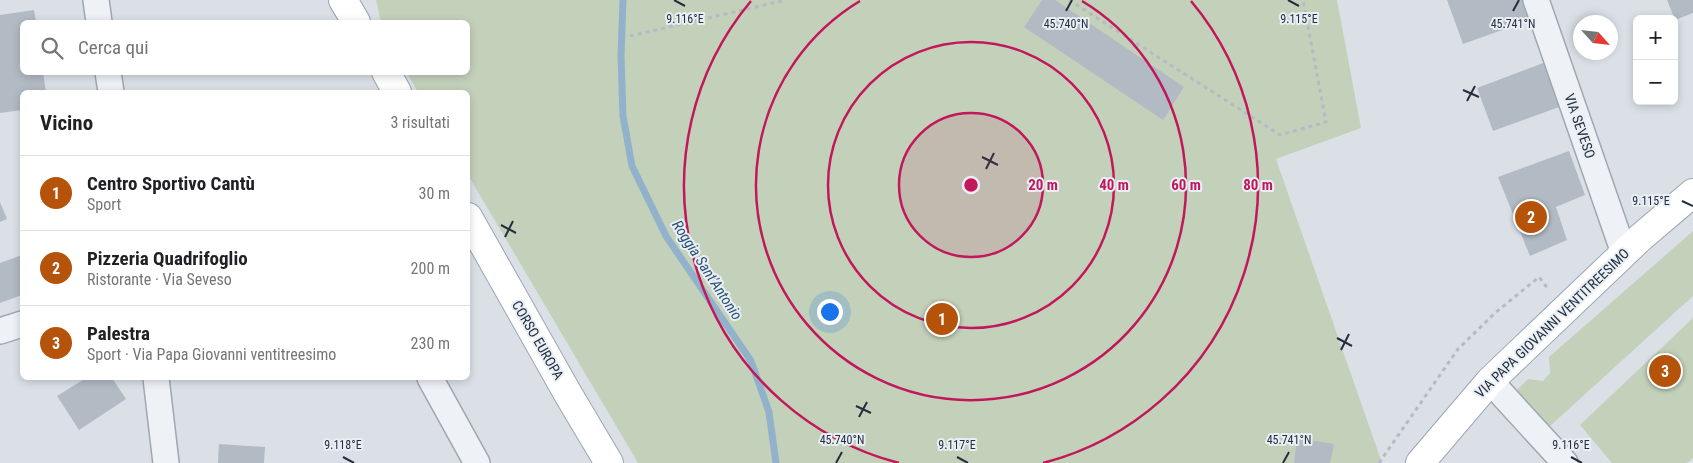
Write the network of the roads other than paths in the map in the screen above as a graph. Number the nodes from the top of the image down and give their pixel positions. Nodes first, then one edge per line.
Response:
1 (96, 0) edge
2 (343, 0) edge
3 (1536, 0) edge
4 (99, 20) edge
5 (355, 20) edge
6 (108, 75) edge
7 (388, 75) edge
8 (111, 90) edge
9 (396, 90) edge
10 (1693, 193) edge
11 (470, 221) edge
12 (1624, 253) junction
13 (20, 325) edge
14 (0, 331) edge
15 (156, 380) edge
16 (431, 380) edge
17 (1490, 381) junction
18 (166, 463) edge
19 (477, 463) edge
20 (609, 463) edge
21 (1420, 463) edge
22 (1565, 463) edge

1 - 4 street
2 - 5 main road
3 - 12 street, VIA SEVESO
6 - 8 street
7 - 9 main road
10 - 12 main road, VIA PAPA GIOVANNI VENTITREESIMO
11 - 20 main road, CORSO EUROPA
12 - 17 main road, VIA PAPA GIOVANNI VENTITREESIMO
13 - 14 street
15 - 18 street
16 - 19 street
17 - 21 main road, VIA PAPA GIOVANNI VENTITREESIMO
17 - 22 street

